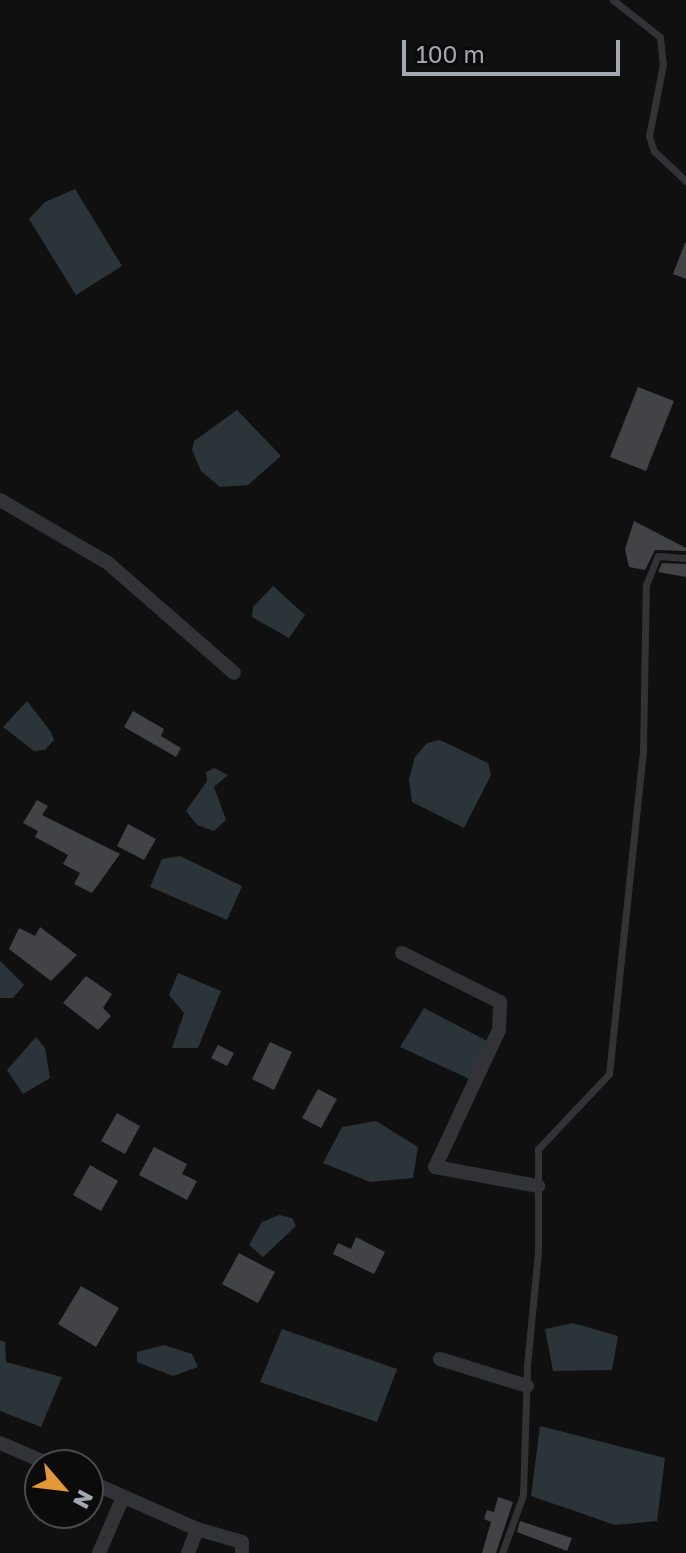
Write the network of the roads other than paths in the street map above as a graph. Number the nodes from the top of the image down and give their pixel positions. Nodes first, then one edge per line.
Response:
1 (613, 0) edge
2 (686, 181) edge
3 (0, 500) edge
4 (686, 558) edge
5 (234, 673) dead end
6 (402, 953) dead end
7 (538, 1186) junction
8 (440, 1359) dead end
9 (527, 1386) junction
10 (0, 1443) edge
11 (24, 1453) edge
12 (104, 1488) edge
13 (123, 1497) junction
14 (197, 1529) junction
15 (99, 1553) edge
16 (188, 1553) edge
17 (242, 1553) edge
18 (502, 1553) edge

1 - 2 lane
3 - 5 street
4 - 7 lane
6 - 7 street
7 - 9 lane
8 - 9 street
9 - 18 lane
10 - 11 street
12 - 13 street
13 - 14 street
13 - 15 street
14 - 16 street
14 - 17 street

